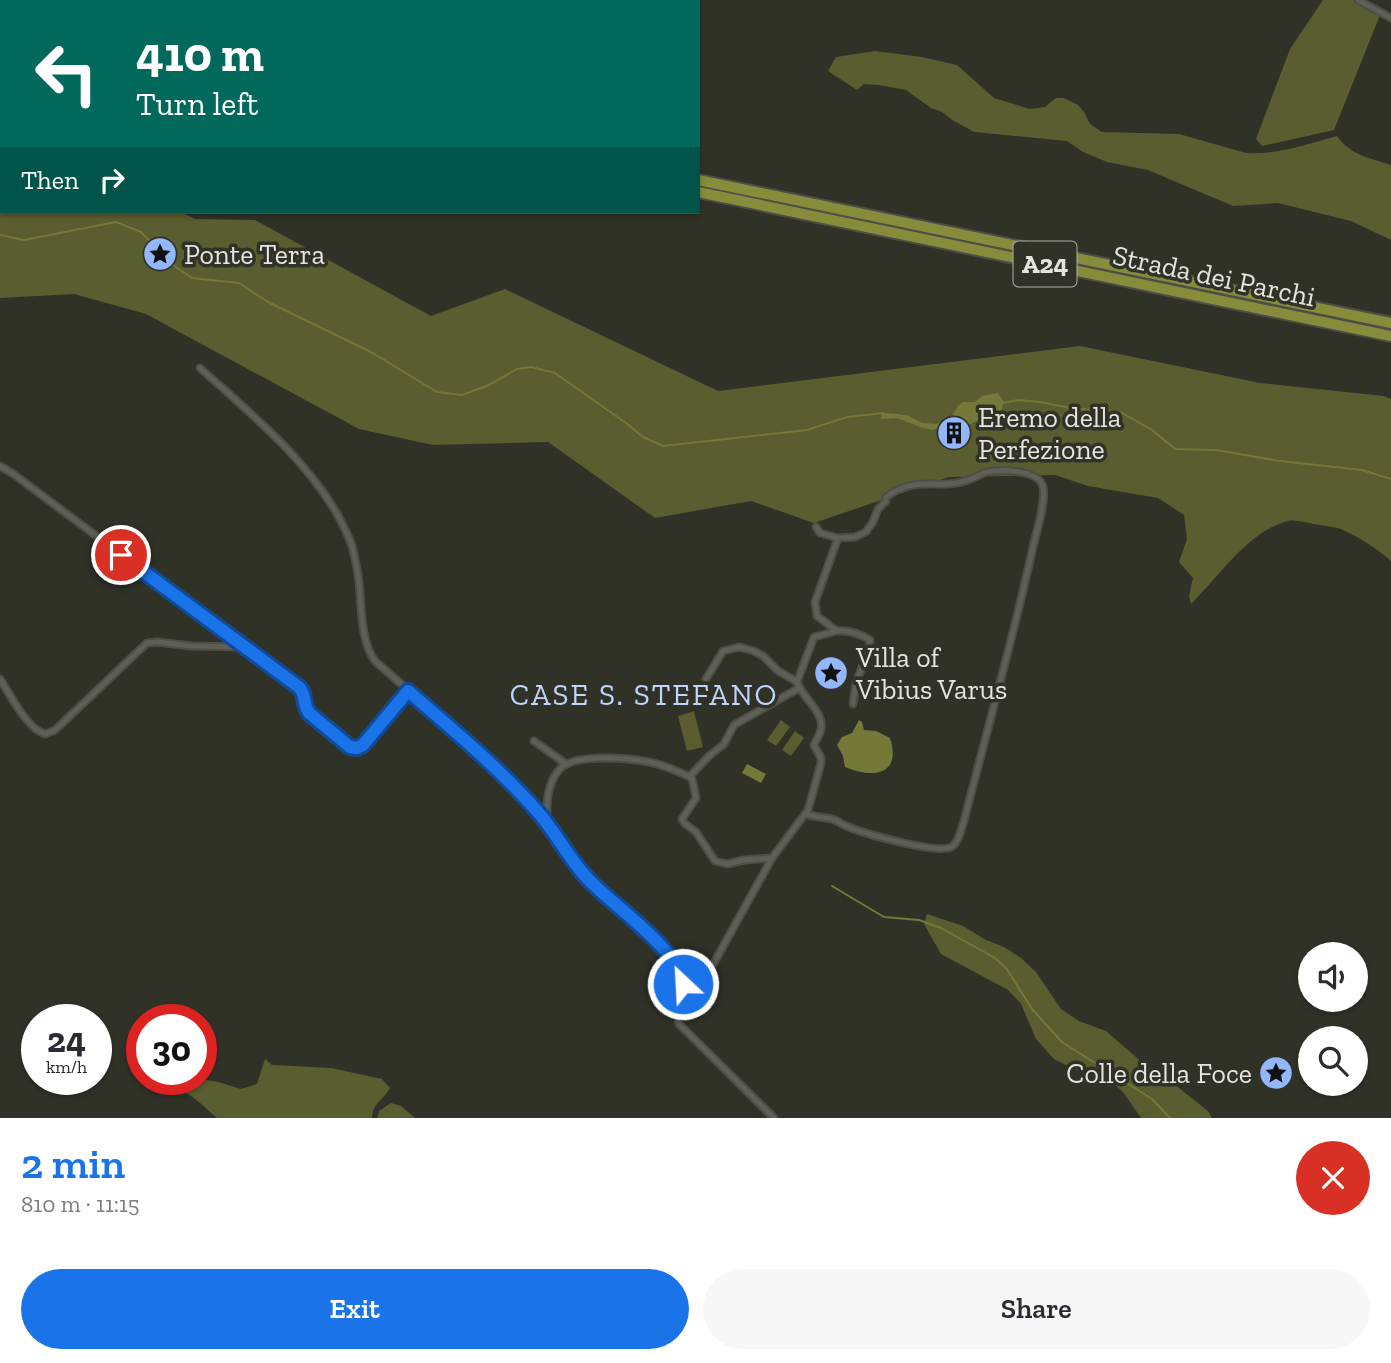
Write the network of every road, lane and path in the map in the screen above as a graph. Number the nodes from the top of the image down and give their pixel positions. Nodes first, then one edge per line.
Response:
1 (1358, 0) edge
2 (1391, 18) edge
3 (700, 180) edge
4 (700, 192) edge
5 (1391, 323) edge
6 (1391, 336) edge
7 (200, 368) dead end
8 (0, 466) edge
9 (816, 527) dead end
10 (838, 538) junction
11 (837, 631) junction
12 (244, 648) junction
13 (0, 679) edge
14 (706, 679) dead end
15 (798, 685) junction
16 (408, 691) junction
17 (853, 704) dead end
18 (534, 741) dead end
19 (566, 764) junction
20 (690, 776) junction
21 (805, 814) junction
22 (547, 822) junction
23 (772, 858) junction
24 (680, 1013) junction
25 (774, 1118) edge

1 - 2 street
3 - 5 highway, Strada dei Parchi / A24
4 - 6 highway, Strada dei Parchi / A24
7 - 16 street
8 - 12 street
9 - 10 street
10 - 11 street
10 - 21 street
11 - 15 street
11 - 17 street
12 - 13 street
12 - 16 street
14 - 15 street
15 - 20 street
15 - 21 street
16 - 22 street
18 - 19 street
19 - 20 street
19 - 22 street
20 - 23 street
21 - 23 street
22 - 24 street
23 - 24 street
24 - 25 street

